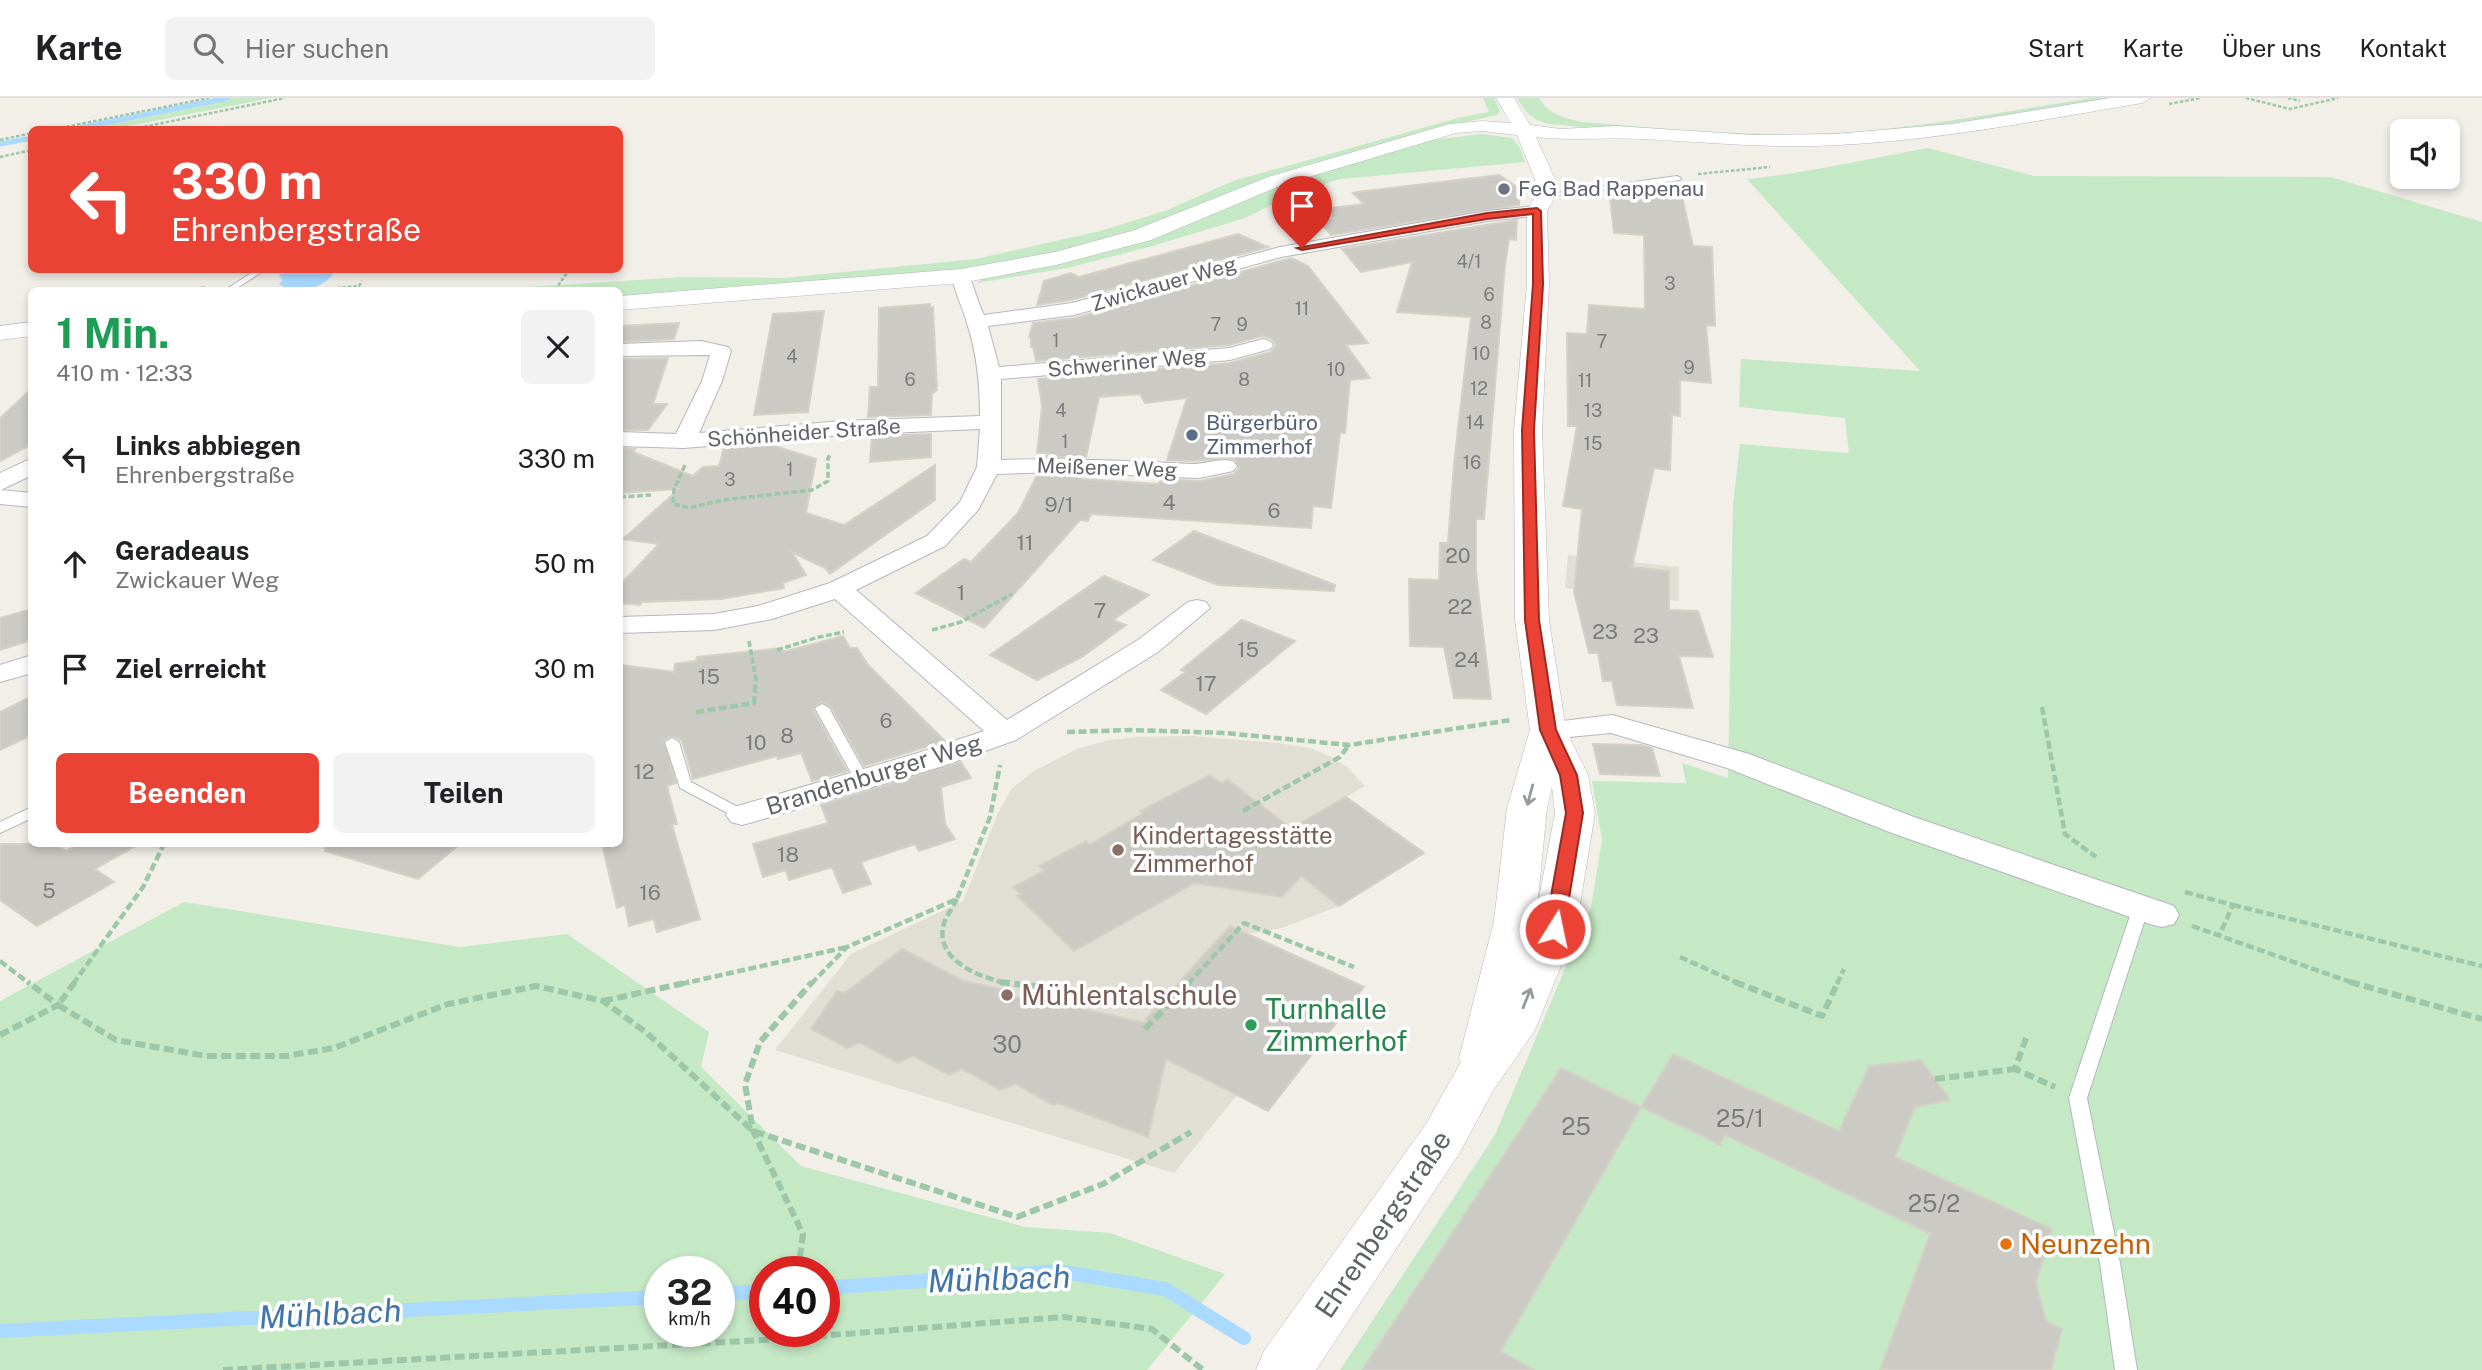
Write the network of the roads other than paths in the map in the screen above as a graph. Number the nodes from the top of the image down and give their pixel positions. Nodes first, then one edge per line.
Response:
1 (1505, 98) edge
2 (2142, 98) edge
3 (1521, 128) junction
4 (1420, 138) joint
5 (1677, 178) dead end
6 (1541, 203) junction
7 (256, 273) edge
8 (961, 276) junction
9 (234, 287) edge
10 (623, 303) edge
11 (976, 322) junction
12 (28, 330) edge
13 (0, 333) edge
14 (1263, 345) dead end
15 (623, 350) edge
16 (990, 374) junction
17 (989, 422) junction
18 (623, 439) edge
19 (691, 441) junction
20 (28, 467) edge
21 (989, 467) junction
22 (1225, 467) dead end
23 (0, 483) edge
24 (0, 497) edge
25 (28, 500) edge
26 (839, 589) junction
27 (1197, 608) dead end
28 (623, 625) edge
29 (28, 664) edge
30 (0, 674) edge
31 (822, 708) dead end
32 (1547, 722) junction
33 (1005, 734) junction
34 (671, 741) dead end
35 (862, 780) junction
36 (28, 814) edge
37 (742, 815) joint
38 (0, 828) edge
39 (2151, 911) joint
40 (1284, 1370) edge
41 (2126, 1370) edge

1 - 3 street, Ehrenbergstraße
2 - 3 street
3 - 4 street
3 - 6 street, Ehrenbergstraße
4 - 8 street
5 - 6 lane
6 - 11 street, Zwickauer Weg
6 - 32 street, Ehrenbergstraße
7 - 9 lane
8 - 10 street
8 - 11 street
11 - 16 street
12 - 13 street
14 - 16 street, Schweriner Weg
15 - 19 street
16 - 17 street
17 - 19 street, Schönheider Straße
17 - 21 street
18 - 19 street, Schönheider Straße
20 - 23 street
21 - 22 street, Meißener Weg
21 - 26 street
24 - 25 street
26 - 28 street
26 - 33 street, Brandenburger Weg
27 - 33 street, Brandenburger Weg
29 - 30 street
31 - 35 lane
32 - 39 street
32 - 40 street, Ehrenbergstraße
33 - 35 street, Brandenburger Weg
34 - 37 lane
35 - 37 street, Brandenburger Weg
36 - 38 lane
39 - 41 lane

